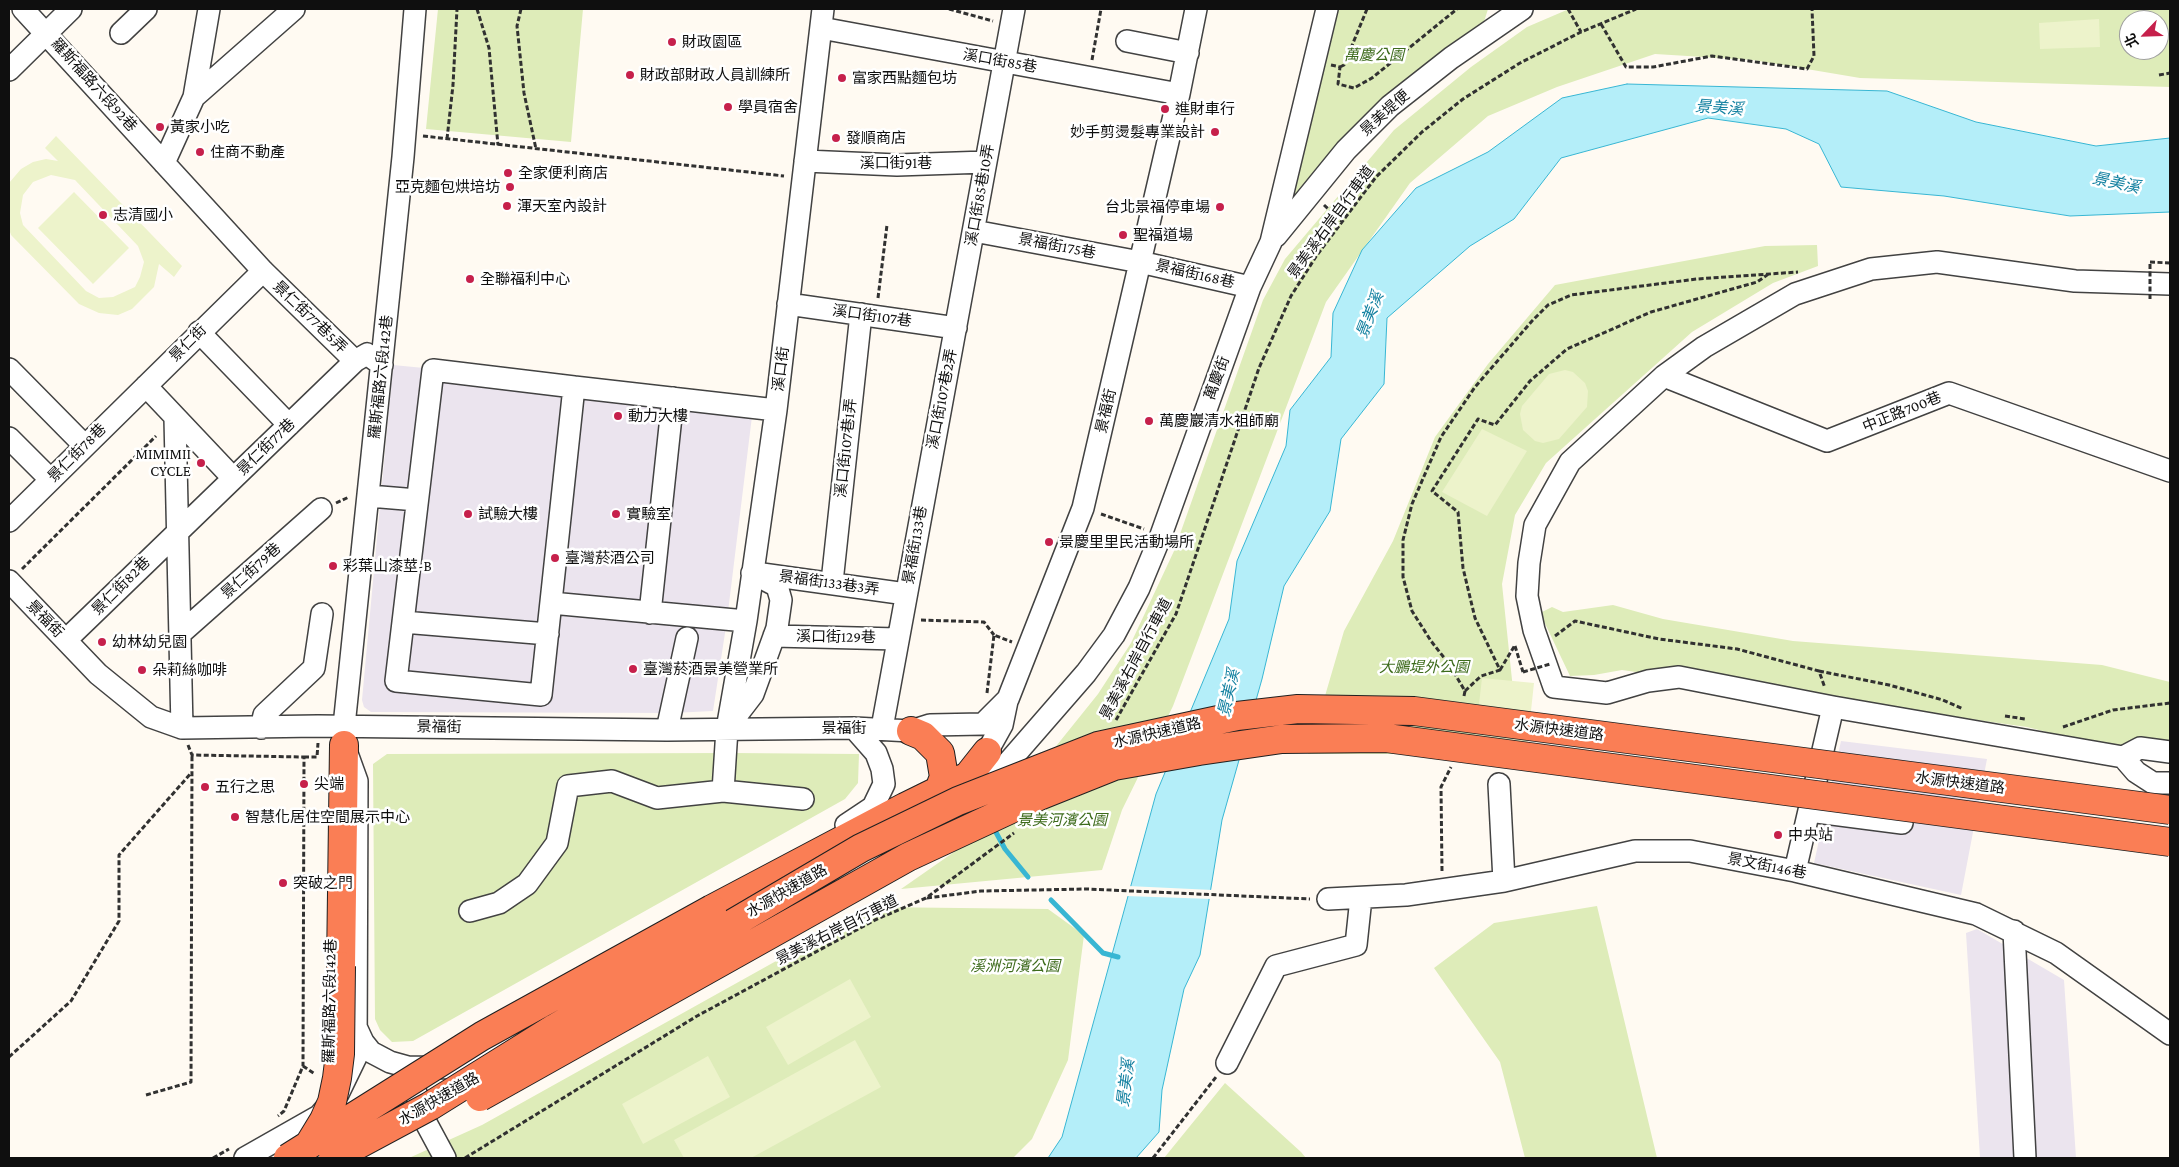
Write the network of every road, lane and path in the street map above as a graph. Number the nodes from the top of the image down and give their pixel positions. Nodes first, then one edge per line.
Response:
1 (23, 9) edge
2 (71, 9) edge
3 (146, 9) edge
4 (209, 9) edge
5 (294, 9) edge
6 (415, 9) edge
7 (457, 9) edge
8 (477, 9) edge
9 (521, 9) edge
10 (949, 9) edge
11 (1101, 9) edge
12 (1196, 9) edge
13 (1327, 9) edge
14 (1366, 9) edge
15 (1457, 9) edge
16 (1522, 9) edge
17 (1568, 9) edge
18 (1636, 9) edge
19 (1812, 9) edge
20 (1012, 17) edge
21 (822, 18) edge
22 (1601, 24) junction
23 (46, 32) junction
24 (1581, 32) junction
25 (120, 34) dead end
26 (1127, 41) dead end
27 (1188, 53) junction
28 (1315, 61) junction
29 (1004, 62) junction
30 (1340, 67) junction
31 (9, 70) edge
32 (2170, 73) edge
33 (2159, 75) dead end
34 (1089, 78) junction
35 (1179, 94) junction
36 (194, 97) junction
37 (421, 136) dead end
38 (447, 139) junction
39 (498, 145) junction
40 (536, 149) junction
41 (805, 161) junction
42 (986, 162) junction
43 (164, 163) junction
44 (1323, 204) dead end
45 (1342, 222) junction
46 (887, 225) dead end
47 (974, 230) junction
48 (1271, 242) junction
49 (1140, 262) junction
50 (2170, 263) edge
51 (263, 271) junction
52 (1771, 272) junction
53 (1805, 272) dead end
54 (2170, 284) edge
55 (1250, 287) junction
56 (2150, 299) dead end
57 (788, 304) junction
58 (869, 315) junction
59 (956, 328) junction
60 (199, 332) junction
61 (354, 361) junction
62 (382, 365) junction
63 (9, 369) edge
64 (1664, 376) junction
65 (146, 386) junction
66 (574, 387) junction
67 (673, 398) junction
68 (776, 410) junction
69 (175, 418) junction
70 (289, 425) junction
71 (9, 438) edge
72 (84, 445) junction
73 (928, 470) joint
74 (2170, 471) edge
75 (233, 478) junction
76 (50, 479) junction
77 (369, 496) junction
78 (417, 500) junction
79 (1083, 508) junction
80 (320, 509) dead end
81 (10, 516) edge
82 (176, 532) junction
83 (1161, 535) junction
84 (752, 573) junction
85 (9, 581) edge
86 (832, 582) junction
87 (906, 594) junction
88 (551, 603) junction
89 (650, 613) junction
90 (322, 614) dead end
91 (746, 621) junction
92 (403, 622) junction
93 (900, 629) junction
94 (181, 633) junction
95 (548, 634) junction
96 (994, 635) junction
97 (774, 636) junction
98 (1547, 637) dead end
99 (687, 638) dead end
100 (66, 640) junction
101 (1028, 648) junction
102 (1550, 664) dead end
103 (1500, 670) junction
104 (1818, 672) junction
105 (1465, 691) junction
106 (1464, 700) dead end
107 (2170, 704) edge
108 (1833, 707) junction
109 (1968, 711) dead end
110 (2002, 716) dead end
111 (1045, 719) junction
112 (2030, 720) dead end
113 (992, 725) junction
114 (1113, 726) dead end
115 (182, 728) junction
116 (261, 728) junction
117 (854, 728) junction
118 (882, 728) junction
119 (2059, 728) dead end
120 (727, 729) junction
121 (667, 730) junction
122 (911, 731) junction
123 (344, 736) junction
124 (988, 752) junction
125 (2170, 752) edge
126 (192, 755) junction
127 (2123, 757) junction
128 (1453, 763) dead end
129 (192, 771) junction
130 (2170, 783) edge
131 (1500, 784) dead end
132 (939, 790) junction
133 (723, 791) junction
134 (803, 798) dead end
135 (972, 804) junction
136 (2170, 810) edge
137 (1809, 811) junction
138 (1902, 823) dead end
139 (1017, 831) dead end
140 (2170, 842) edge
141 (1795, 871) junction
142 (1504, 881) junction
143 (1442, 890) junction
144 (926, 898) junction
145 (1361, 898) junction
146 (1328, 899) joint
147 (470, 911) dead end
148 (2014, 930) junction
149 (758, 932) junction
150 (357, 1029) junction
151 (2170, 1034) edge
152 (9, 1057) edge
153 (1227, 1062) joint
154 (303, 1066) junction
155 (408, 1067) junction
156 (320, 1077) dead end
157 (146, 1095) dead end
158 (468, 1096) junction
159 (424, 1118) junction
160 (274, 1120) dead end
161 (305, 1124) junction
162 (238, 1153) edge
163 (213, 1158) edge
164 (288, 1158) edge
165 (298, 1158) edge
166 (333, 1158) edge
167 (352, 1158) edge
168 (369, 1158) edge
169 (445, 1158) edge
170 (464, 1158) edge
171 (1153, 1158) edge
172 (2025, 1158) edge

1 - 23 street, 羅斯福路六段92巷
2 - 23 street
3 - 25 street
4 - 36 street
5 - 36 street
6 - 62 street, 羅斯福路六段142巷
7 - 38 path
8 - 39 path
9 - 40 path
10 - 20 path
11 - 34 path
12 - 27 street, 景福街
13 - 28 street, 萬慶街
14 - 30 path
15 - 30 path
16 - 48 street, 景美堤便
17 - 24 path
18 - 22 path, 景美溪右岸自行車道
19 - 22 path
20 - 29 street, 溪口街85巷10弄
21 - 29 street, 溪口街85巷
21 - 41 street, 溪口街
22 - 24 path, 景美溪右岸自行車道
23 - 31 street
23 - 43 street, 羅斯福路六段92巷
24 - 45 path, 景美溪右岸自行車道
26 - 27 street
27 - 35 street, 景福街
28 - 30 path
28 - 48 street, 萬慶街
29 - 34 street, 溪口街85巷
29 - 42 street, 溪口街85巷10弄
32 - 33 path
34 - 35 street, 溪口街85巷
35 - 49 street, 景福街
36 - 43 street
37 - 38 path
38 - 39 path
39 - 40 path
40 - 41 path
41 - 42 street, 溪口街91巷
41 - 57 street, 溪口街
42 - 47 street, 溪口街85巷10弄
43 - 51 street
44 - 45 path
45 - 114 path, 景美溪右岸自行車道
46 - 58 path
47 - 49 street, 景福街175巷
47 - 59 street, 溪口街85巷10弄
48 - 55 street, 萬慶街
49 - 55 street, 景福街168巷
49 - 79 street, 景福街
50 - 56 path, bridge
51 - 60 street, 景仁街
51 - 61 street, 景仁街77巷5弄
52 - 53 path
52 - 103 path
52 - 105 path
54 - 64 street
55 - 83 street, 萬慶街
57 - 58 street, 溪口街107巷
57 - 68 street, 溪口街
58 - 59 street, 溪口街107巷
58 - 86 street, 溪口街107巷1弄
59 - 73 street, 溪口街107巷2弄
60 - 65 street, 景仁街
60 - 70 street
61 - 62 street, 景仁街77巷5弄
61 - 70 street, 景仁街77巷
62 - 77 street, 羅斯福路六段142巷
63 - 72 street
64 - 74 street, 中正路700巷
64 - 108 street
65 - 69 street
65 - 72 street, 景仁街78巷
66 - 67 street
66 - 78 street
66 - 88 street
67 - 68 street
67 - 89 street
68 - 84 street, 溪口街
69 - 75 street
69 - 82 street
69 - 85 path
70 - 75 street, 景仁街77巷
71 - 76 street
72 - 76 street, 景仁街78巷
73 - 87 street, 景福街133巷
75 - 82 street, 景仁街77巷
76 - 81 street, 景仁街78巷
77 - 78 street
77 - 123 street, 羅斯福路六段142巷
78 - 92 street
79 - 83 path
79 - 101 street, 景福街
80 - 94 street, 景仁街79巷
82 - 94 street
82 - 100 street, 景仁街82巷
83 - 111 street, 萬慶街
84 - 86 street, 景福街133巷3弄
84 - 91 street, 溪口街
84 - 97 street, 溪口街129巷
85 - 100 street, 景福街
86 - 87 street, 景福街133巷3弄
87 - 93 street, 景福街133巷
88 - 89 street
88 - 95 street
89 - 91 street
90 - 116 street
91 - 120 street, 溪口街
92 - 95 street
92 - 95 street
93 - 96 path
93 - 97 street, 溪口街129巷
93 - 118 street, 景福街133巷
94 - 115 street
96 - 101 path
96 - 113 path
97 - 120 street, 溪口街129巷
98 - 104 path
99 - 121 street
100 - 115 street, 景福街
101 - 113 street, 景福街
102 - 103 path, bridge
103 - 105 path
104 - 108 path
104 - 109 path
105 - 106 path
107 - 119 path
108 - 127 street
108 - 137 street
110 - 112 path
111 - 113 street
111 - 135 street, 萬慶街
113 - 122 street, 景福街
113 - 124 street
115 - 116 street, 景福街
115 - 126 path
116 - 123 street, 景福街
117 - 118 street, 景福街
117 - 120 street, 景福街
117 - 155 street
118 - 122 street, 景福街
120 - 121 street, 景福街
120 - 133 street, 溪口街
121 - 123 street, 景福街
122 - 132 highway
123 - 150 street, 羅斯福路六段142巷
123 - 161 street, 羅斯福路六段142巷
123 - 165 highway, bridge
124 - 132 highway
124 - 135 street
125 - 127 street
126 - 129 path
126 - 154 path
127 - 130 street
128 - 143 path
129 - 152 path
129 - 157 path
131 - 142 street
132 - 164 highway, bridge
133 - 134 street
133 - 147 street
135 - 149 street, 萬慶街
136 - 166 highway, 水源快速道路, bridge
137 - 138 street
137 - 141 street
139 - 144 path, 景美溪右岸自行車道
140 - 168 highway, 水源快速道路, bridge
141 - 142 street, 景文街146巷
141 - 148 street, 景文街146巷
142 - 143 street, 景文街146巷
143 - 145 street, 景文街146巷
144 - 146 path
144 - 170 path, 景美溪右岸自行車道
145 - 146 street, 景文街146巷
145 - 153 street
148 - 151 street, 景文街146巷
148 - 172 street
149 - 155 street
149 - 158 street, 萬慶街
150 - 155 street
150 - 161 street, 羅斯福路六段142巷
153 - 171 path
154 - 156 path
154 - 160 path
155 - 158 street
155 - 159 street
158 - 159 street, 萬慶街
159 - 167 street, 萬慶街
159 - 169 street
161 - 162 street
162 - 163 path

